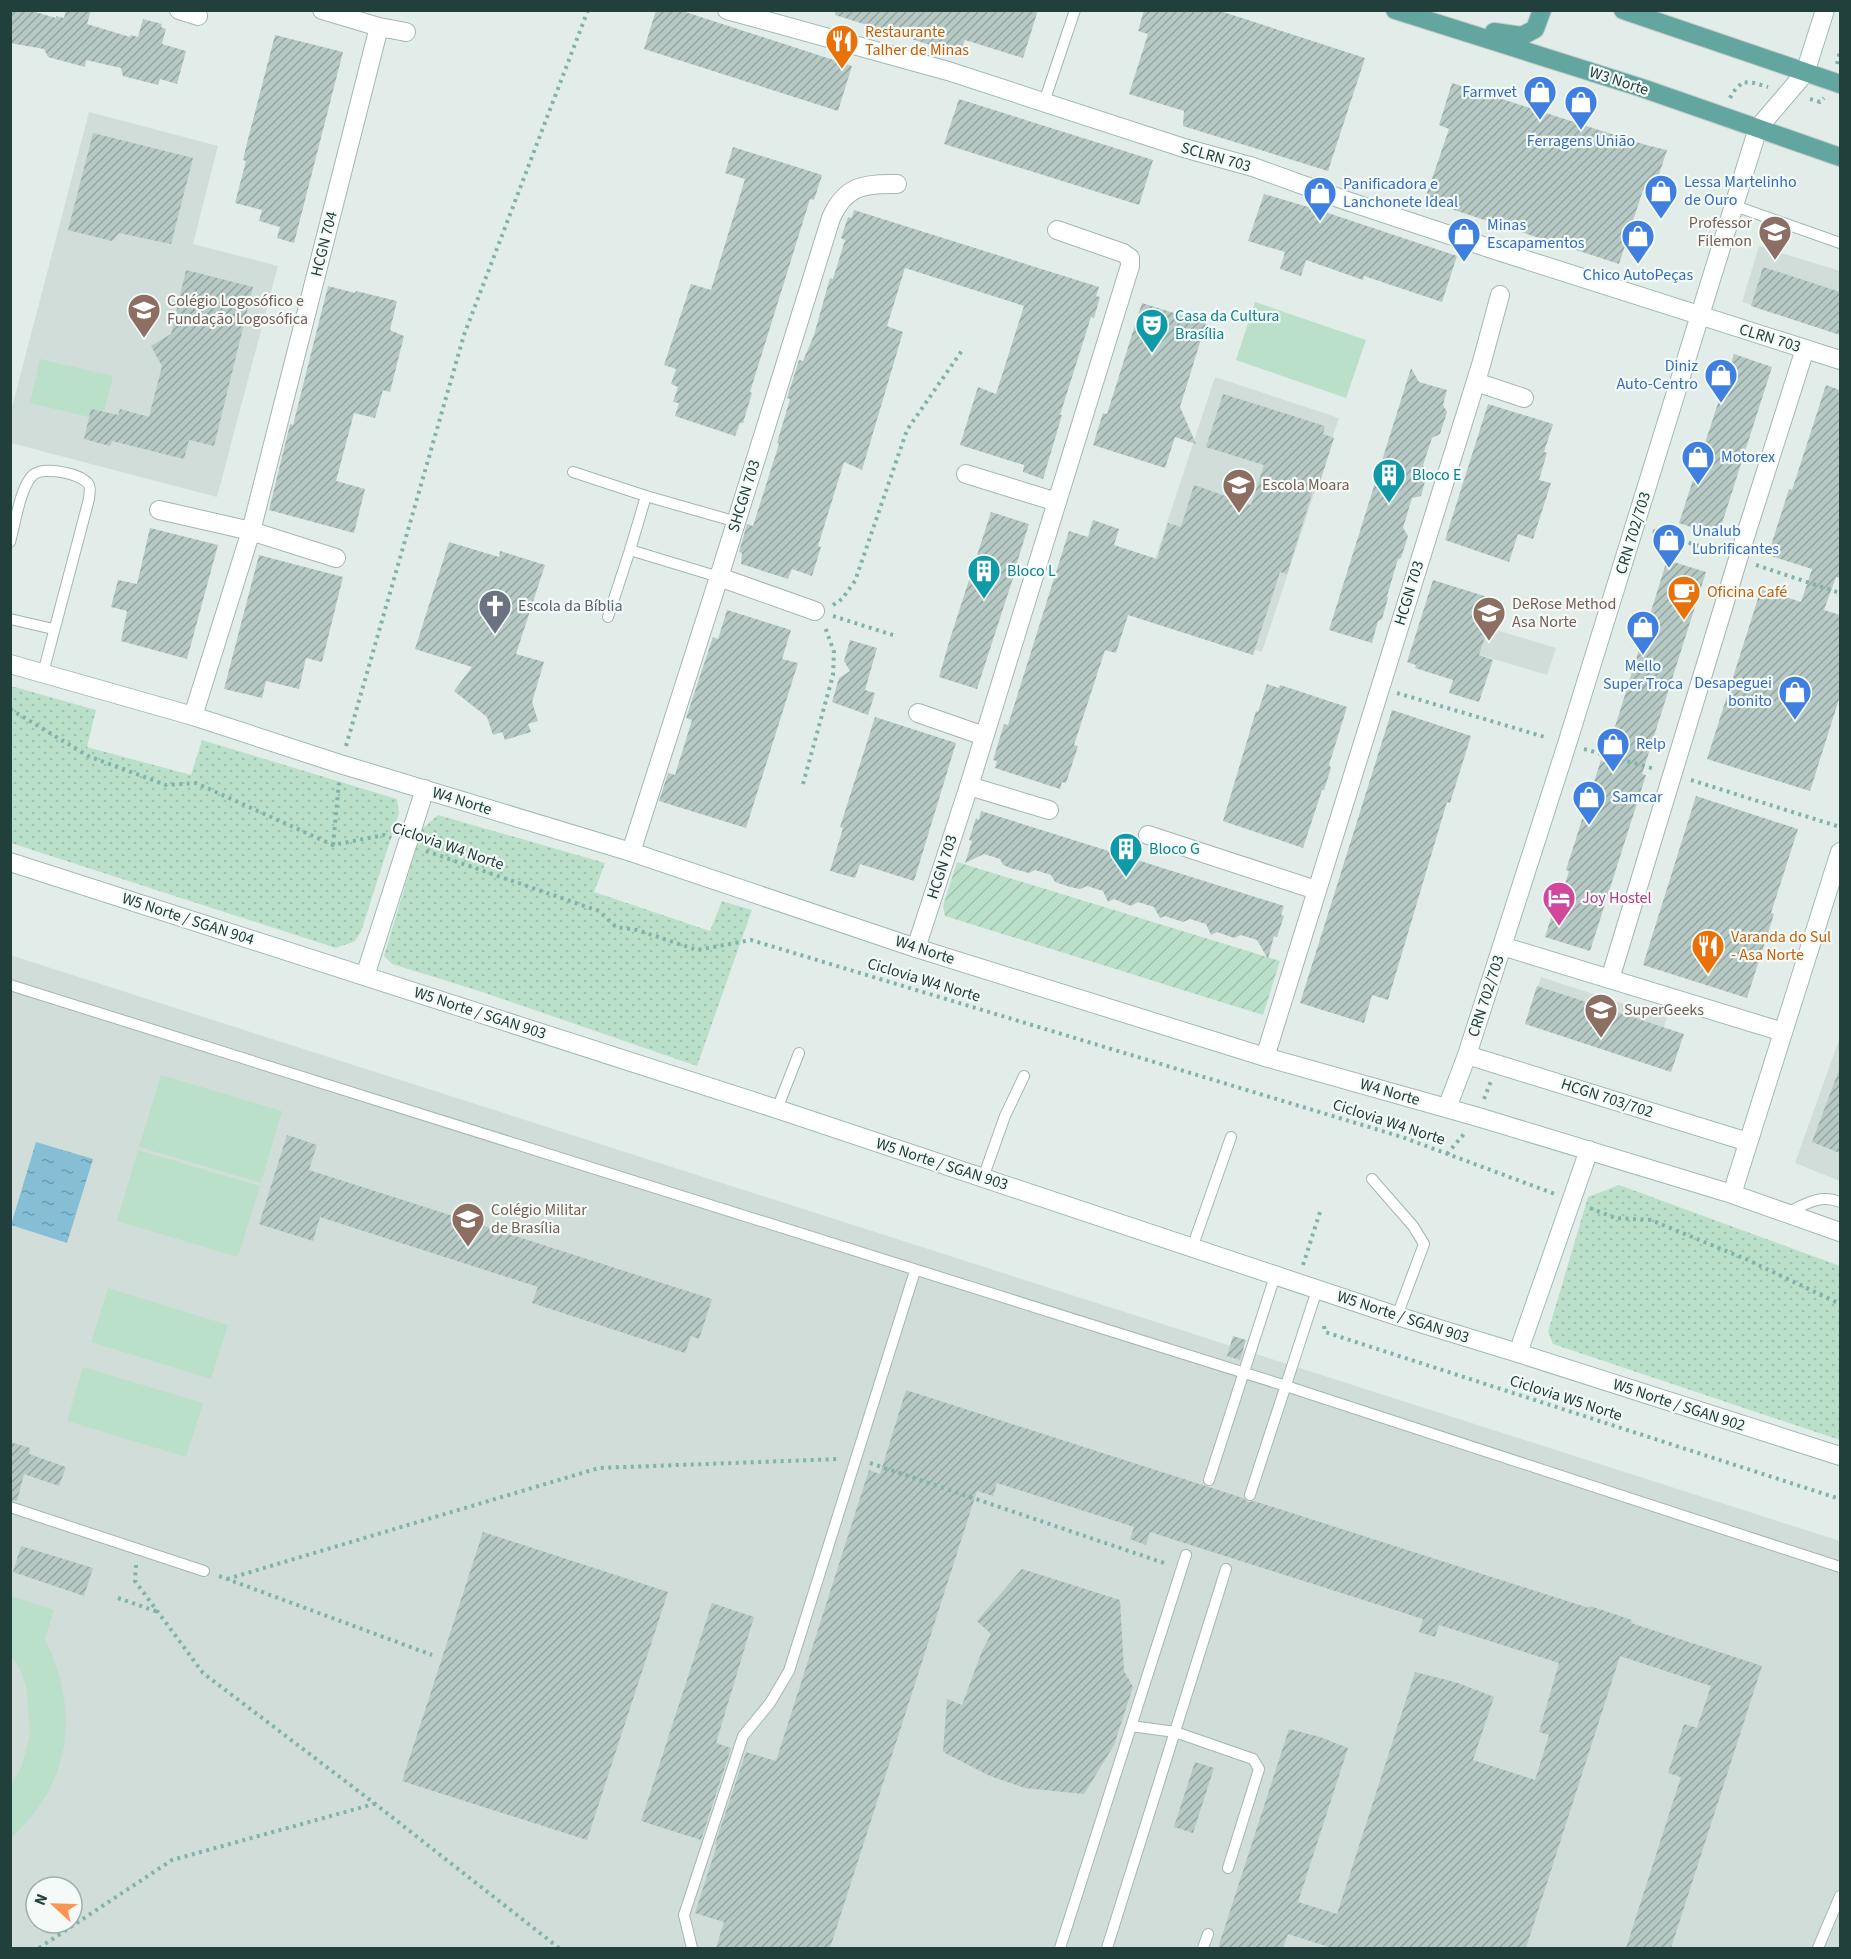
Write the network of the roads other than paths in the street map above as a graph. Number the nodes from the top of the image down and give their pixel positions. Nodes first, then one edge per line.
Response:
1 (179, 10) edge
2 (322, 10) edge
3 (727, 10) edge
4 (1075, 10) edge
5 (1395, 10) edge
6 (1542, 10) edge
7 (1623, 10) edge
8 (1825, 10) edge
9 (198, 16) dead end
10 (1427, 20) junction
11 (379, 27) junction
12 (406, 32) dead end
13 (1805, 73) junction
14 (1840, 84) edge
15 (1044, 102) junction
16 (1758, 128) junction
17 (1840, 157) edge
18 (897, 184) dead end
19 (1735, 206) junction
20 (1057, 230) dead end
21 (1840, 243) edge
22 (1500, 295) dead end
23 (1700, 316) junction
24 (1804, 349) junction
25 (1840, 360) edge
26 (1476, 382) junction
27 (1524, 398) dead end
28 (573, 472) dead end
29 (966, 474) dead end
30 (646, 496) junction
31 (1057, 502) junction
32 (159, 510) dead end
33 (736, 522) junction
34 (251, 531) junction
35 (10, 542) edge
36 (630, 550) junction
37 (336, 558) dead end
38 (719, 578) junction
39 (815, 611) road end
40 (609, 617) dead end
41 (10, 619) edge
42 (53, 629) junction
43 (10, 664) edge
44 (43, 673) junction
45 (918, 713) dead end
46 (193, 716) junction
47 (984, 736) junction
48 (969, 786) junction
49 (425, 789) junction
50 (1049, 810) dead end
51 (1148, 836) dead end
52 (631, 852) junction
53 (1840, 852) edge
54 (10, 862) edge
55 (1316, 890) junction
56 (1502, 946) junction
57 (916, 948) junction
58 (365, 976) junction
59 (1610, 979) junction
60 (10, 985) edge
61 (1783, 1032) junction
62 (799, 1053) dead end
63 (1467, 1055) junction
64 (1265, 1057) junction
65 (1024, 1076) dead end
66 (1447, 1108) junction
67 (777, 1109) junction
68 (1231, 1137) dead end
69 (1748, 1143) junction
70 (1589, 1150) junction
71 (983, 1178) junction
72 (1372, 1179) dead end
73 (1732, 1194) junction
74 (1840, 1202) edge
75 (1787, 1213) junction
76 (1840, 1232) edge
77 (1192, 1248) junction
78 (915, 1271) junction
79 (1275, 1275) junction
80 (1317, 1290) junction
81 (1397, 1316) junction
82 (1518, 1353) junction
83 (1244, 1374) junction
84 (1286, 1386) junction
85 (1840, 1456) edge
86 (1209, 1480) dead end
87 (1250, 1495) dead end
88 (10, 1507) edge
89 (1186, 1555) dead end
90 (1840, 1567) edge
91 (1226, 1569) dead end
92 (204, 1571) road end
93 (1131, 1726) junction
94 (1175, 1732) junction
95 (1228, 1868) dead end
96 (1840, 1896) edge
97 (1208, 1934) dead end
98 (692, 1948) edge
99 (1060, 1948) edge
100 (1107, 1948) edge
101 (1203, 1948) edge
102 (1818, 1948) edge

1 - 9 street
2 - 11 street
3 - 15 street, SCLRN 703
4 - 15 lane
5 - 10 main road, W3 Norte
6 - 10 main road
7 - 13 main road
8 - 13 street
10 - 16 main road, W3 Norte
11 - 12 street
11 - 34 street, HCGN 704
13 - 14 main road
13 - 16 street, CRN 702/703
15 - 23 street, SCLRN 703
16 - 17 main road, W3 Norte
16 - 19 street, CRN 702/703
18 - 33 street, SHCGN 703
19 - 21 lane
19 - 23 street, CRN 702/703
20 - 31 street, HCGN 703
22 - 26 street, HCGN 703
23 - 24 street, CLRN 703
23 - 56 street, CRN 702/703
24 - 25 street, CLRN 703
24 - 59 street
26 - 27 street
26 - 55 street, HCGN 703
28 - 30 lane
29 - 31 street
30 - 33 lane
30 - 36 lane
31 - 47 street, HCGN 703
32 - 34 street
33 - 38 street, SHCGN 703
34 - 37 street
34 - 46 street, HCGN 704
35 - 42 lane
36 - 38 lane
36 - 40 lane
38 - 39 street
38 - 52 street, SHCGN 703
41 - 42 lane
42 - 44 lane
43 - 44 street, W4 Norte
44 - 46 street, W4 Norte
45 - 47 street
46 - 49 street, W4 Norte
47 - 48 street, HCGN 703
48 - 50 street
48 - 57 street, HCGN 703
49 - 52 street, W4 Norte
49 - 58 street
51 - 55 street
52 - 57 street, W4 Norte
53 - 61 street
54 - 58 street, W5 Norte / SGAN 904
55 - 64 street, HCGN 703
56 - 59 street
56 - 63 street, CRN 702/703
57 - 64 street, W4 Norte
58 - 67 street, W5 Norte / SGAN 903
59 - 61 street
60 - 78 lane
61 - 69 street
62 - 67 lane
63 - 66 street, CRN 702/703
63 - 69 street, HCGN 703/702
64 - 66 street, W4 Norte
65 - 71 lane
66 - 70 street, W4 Norte
67 - 71 street, W5 Norte / SGAN 903
68 - 77 lane
69 - 73 street
70 - 73 street, W4 Norte
70 - 82 street
71 - 77 street, W5 Norte / SGAN 903
72 - 81 lane
73 - 75 street, W4 Norte
74 - 75 lane
75 - 76 street, W4 Norte
77 - 79 street, W5 Norte / SGAN 903
78 - 83 lane
78 - 98 lane
79 - 80 street, W5 Norte / SGAN 903
79 - 83 lane
80 - 81 street, W5 Norte / SGAN 903
80 - 84 lane
81 - 82 street, W5 Norte / SGAN 903
82 - 85 street, W5 Norte / SGAN 902
83 - 84 lane
83 - 86 lane
84 - 87 lane
84 - 90 lane
88 - 92 lane
89 - 93 lane
91 - 94 lane
93 - 94 lane
93 - 99 lane
94 - 95 lane
94 - 100 lane
96 - 102 lane
97 - 101 lane

